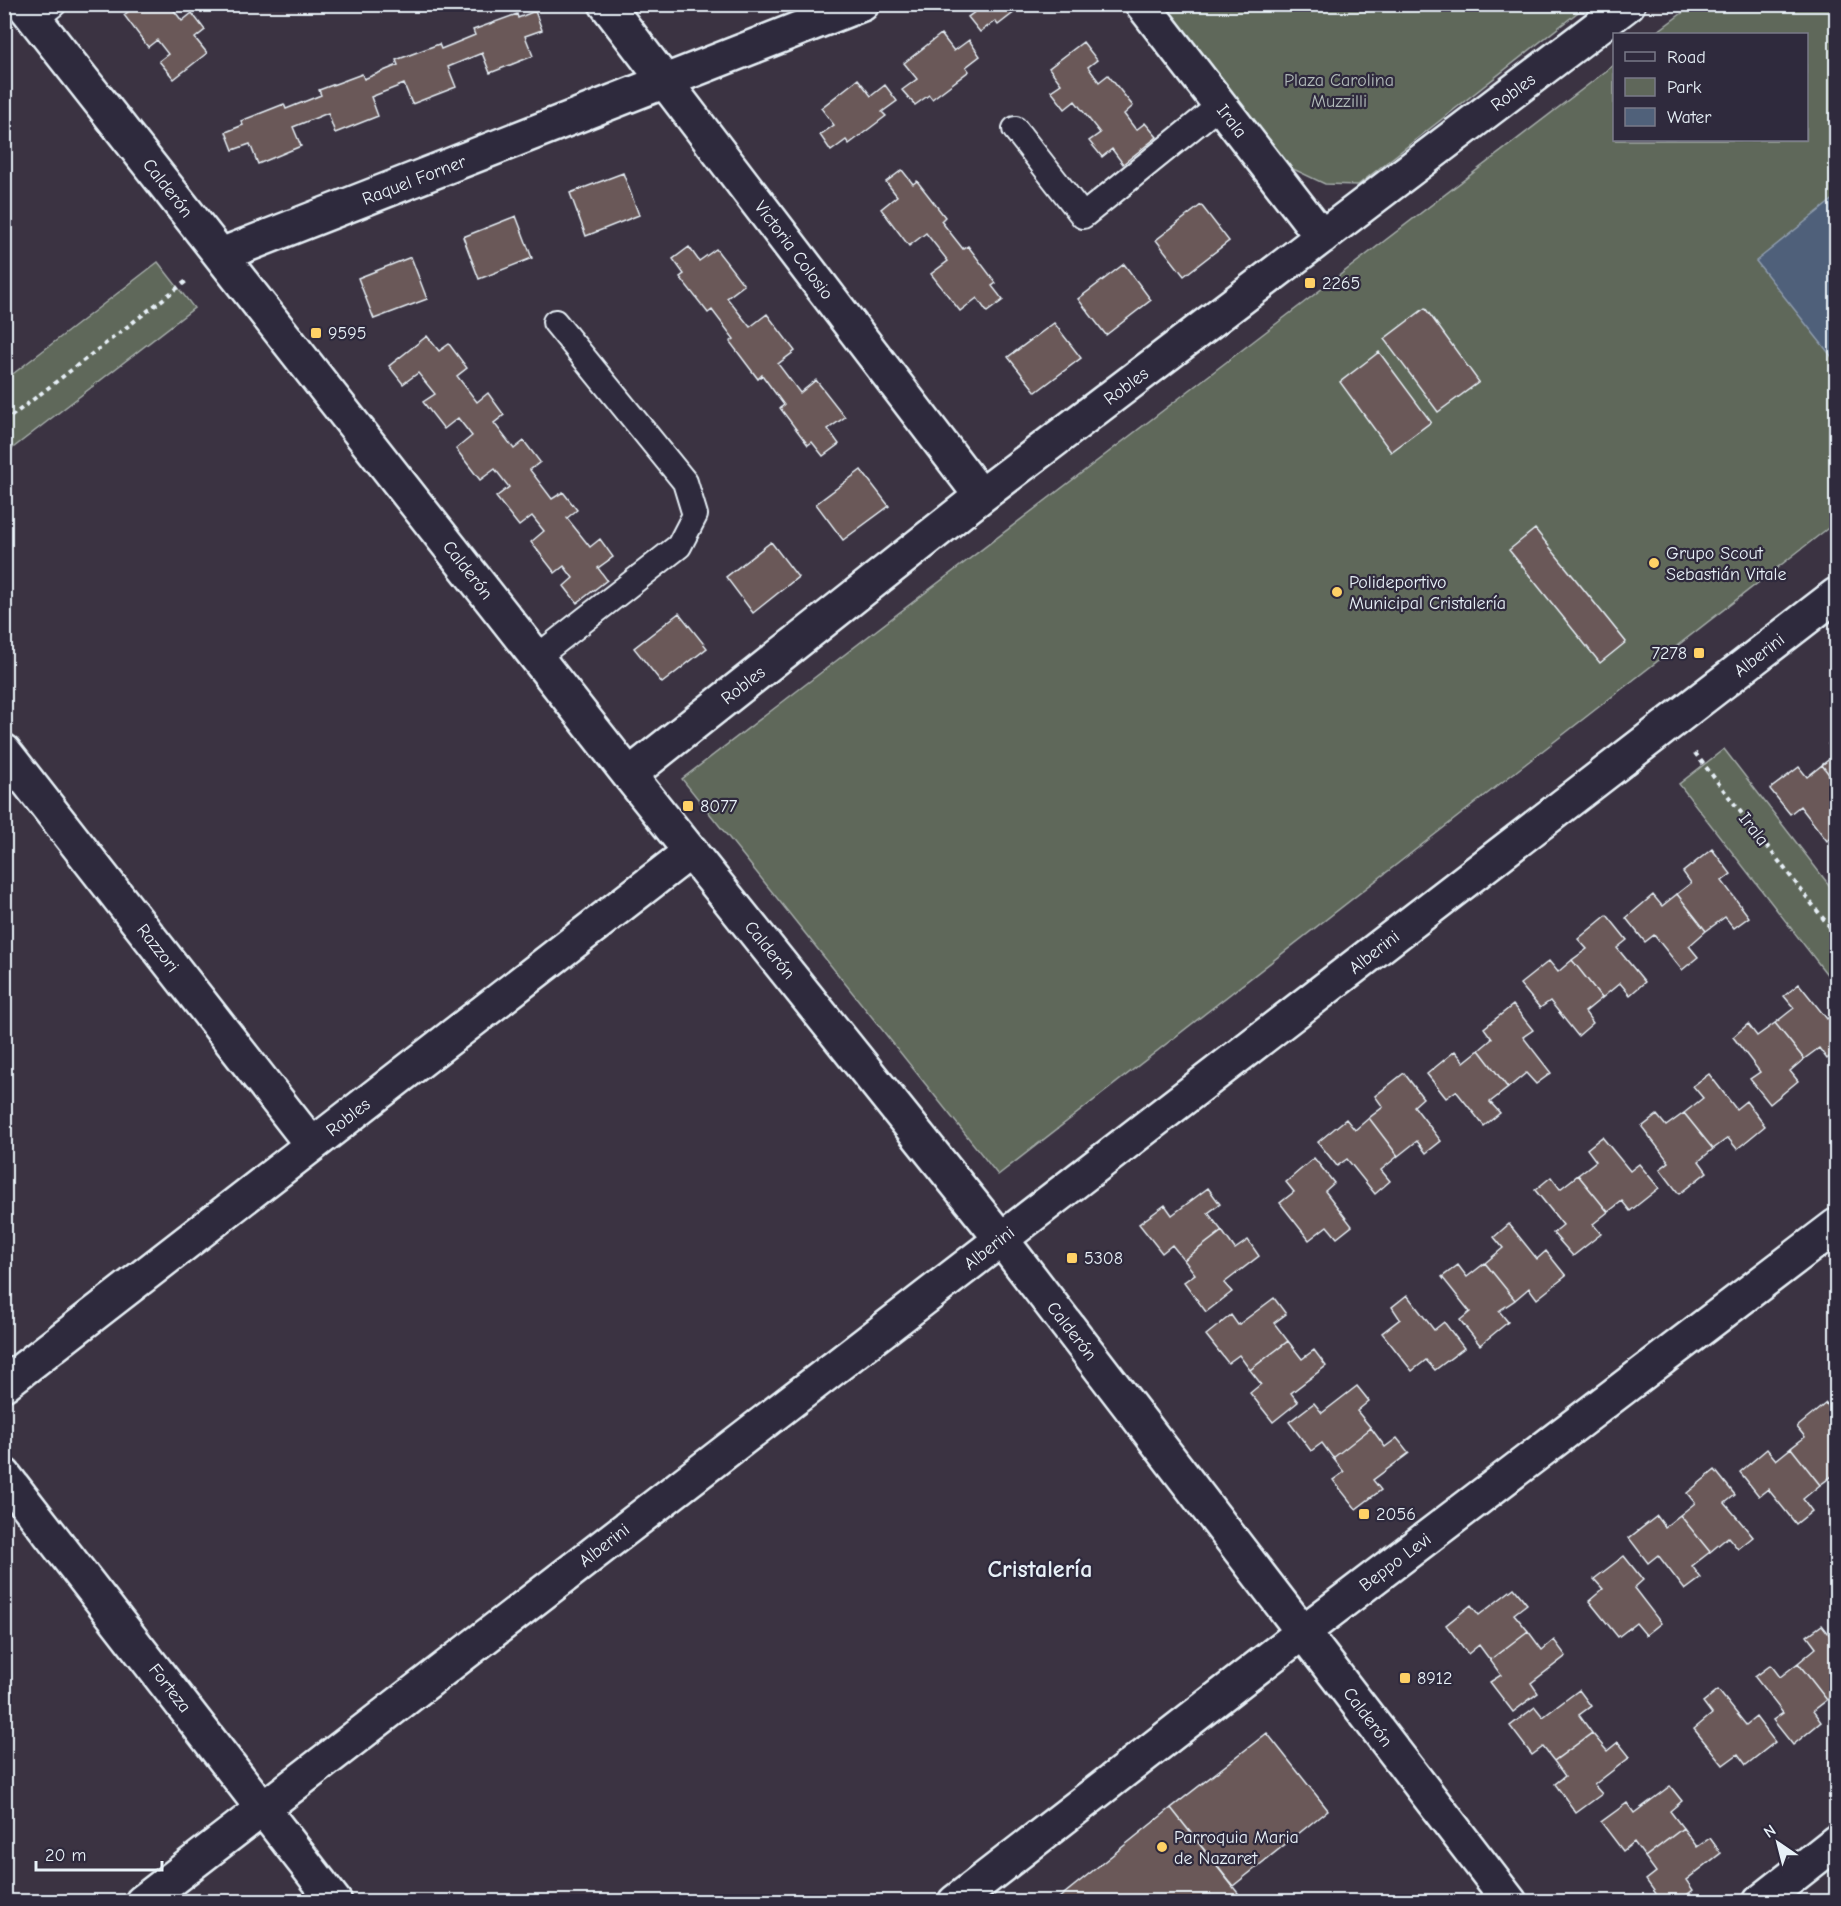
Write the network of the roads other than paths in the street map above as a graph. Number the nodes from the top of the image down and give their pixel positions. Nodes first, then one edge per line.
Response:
1 (606, 4) edge
2 (862, 4) edge
3 (1142, 4) edge
4 (1628, 4) edge
5 (37, 9) edge
6 (665, 82) junction
7 (1220, 105) junction
8 (1015, 129) dead end
9 (1322, 237) junction
10 (221, 255) junction
11 (555, 322) dead end
12 (981, 496) junction
13 (1836, 595) edge
14 (537, 657) junction
15 (4, 751) edge
16 (630, 775) junction
17 (691, 852) junction
18 (312, 1145) junction
19 (1836, 1226) edge
20 (1001, 1239) junction
21 (4, 1383) edge
22 (4, 1475) edge
23 (1303, 1632) junction
24 (262, 1808) junction
25 (1836, 1842) edge
26 (142, 1902) edge
27 (335, 1902) edge
28 (955, 1902) edge
29 (1510, 1902) edge
30 (1760, 1902) edge

1 - 6 street, Victoria Colosio
2 - 6 street, Raquel Forner
3 - 7 street, Irala
4 - 9 street, Robles
5 - 10 street, Calderón
6 - 10 street, Raquel Forner
6 - 12 street, Victoria Colosio
7 - 8 lane
7 - 9 street, Irala
9 - 12 street, Robles
10 - 14 street, Calderón
11 - 14 lane
12 - 16 street, Robles
13 - 20 street, Alberini
14 - 16 street, Calderón
15 - 18 street, Razzori
16 - 17 street, Calderón
17 - 18 street, Robles
17 - 20 street, Calderón
18 - 21 street, Robles
19 - 23 street, Beppo Levi
20 - 23 street, Calderón
20 - 24 street, Alberini
22 - 24 street, Forteza
23 - 28 street, Beppo Levi
23 - 29 street, Calderón
24 - 26 street, Alberini
24 - 27 street, Forteza
25 - 30 street

